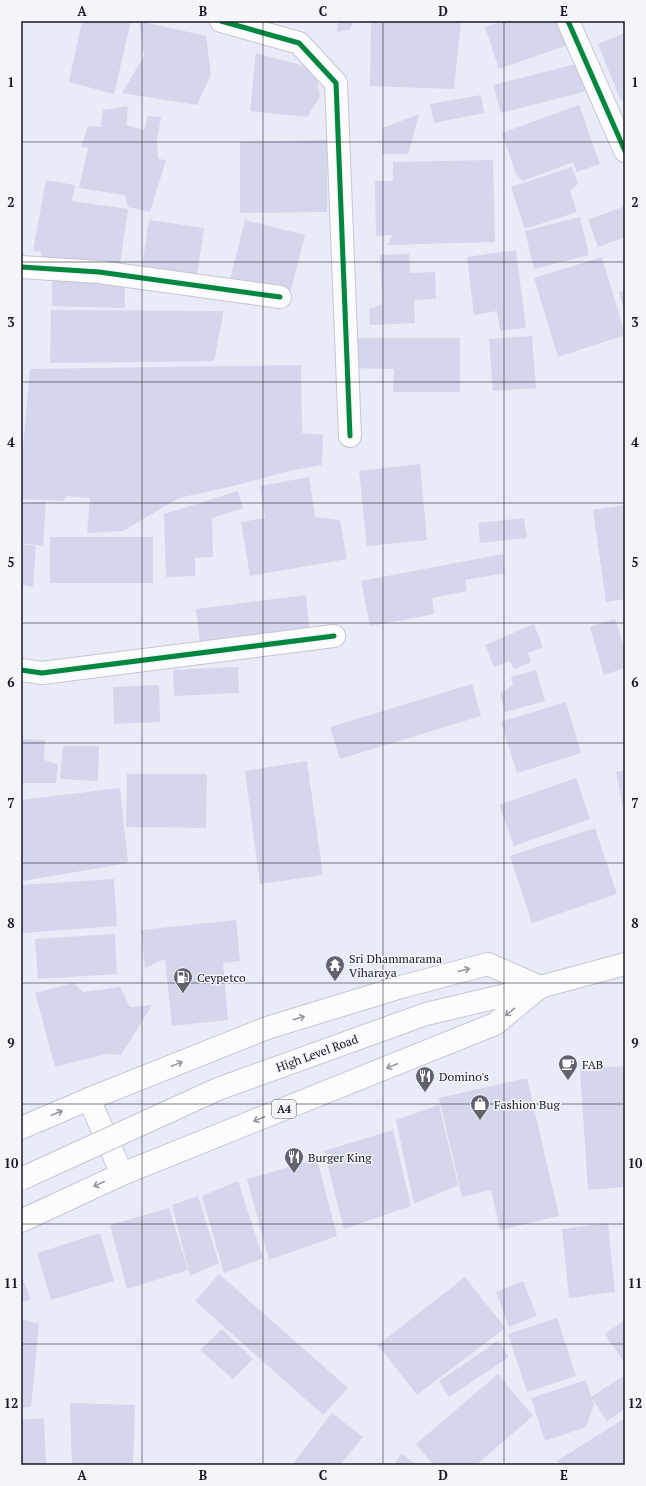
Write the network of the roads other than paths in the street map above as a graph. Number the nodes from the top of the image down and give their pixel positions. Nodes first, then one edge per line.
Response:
1 (221, 21) edge
2 (568, 21) edge
3 (625, 151) edge
4 (21, 267) edge
5 (280, 297) dead end
6 (350, 436) dead end
7 (334, 636) dead end
8 (21, 670) edge
9 (625, 964) edge
10 (540, 987) junction
11 (89, 1099) junction
12 (21, 1128) edge
13 (122, 1174) junction
14 (21, 1179) edge
15 (21, 1221) edge

1 - 6 main road
2 - 3 main road
4 - 5 main road
7 - 8 main road
9 - 10 main road, High Level Road / A4
11 -> 10 main road
10 -> 13 main road, A4
10 - 14 main road, High Level Road / A4, bridge
12 -> 11 main road
11 - 13 main road
13 -> 15 main road, A4

